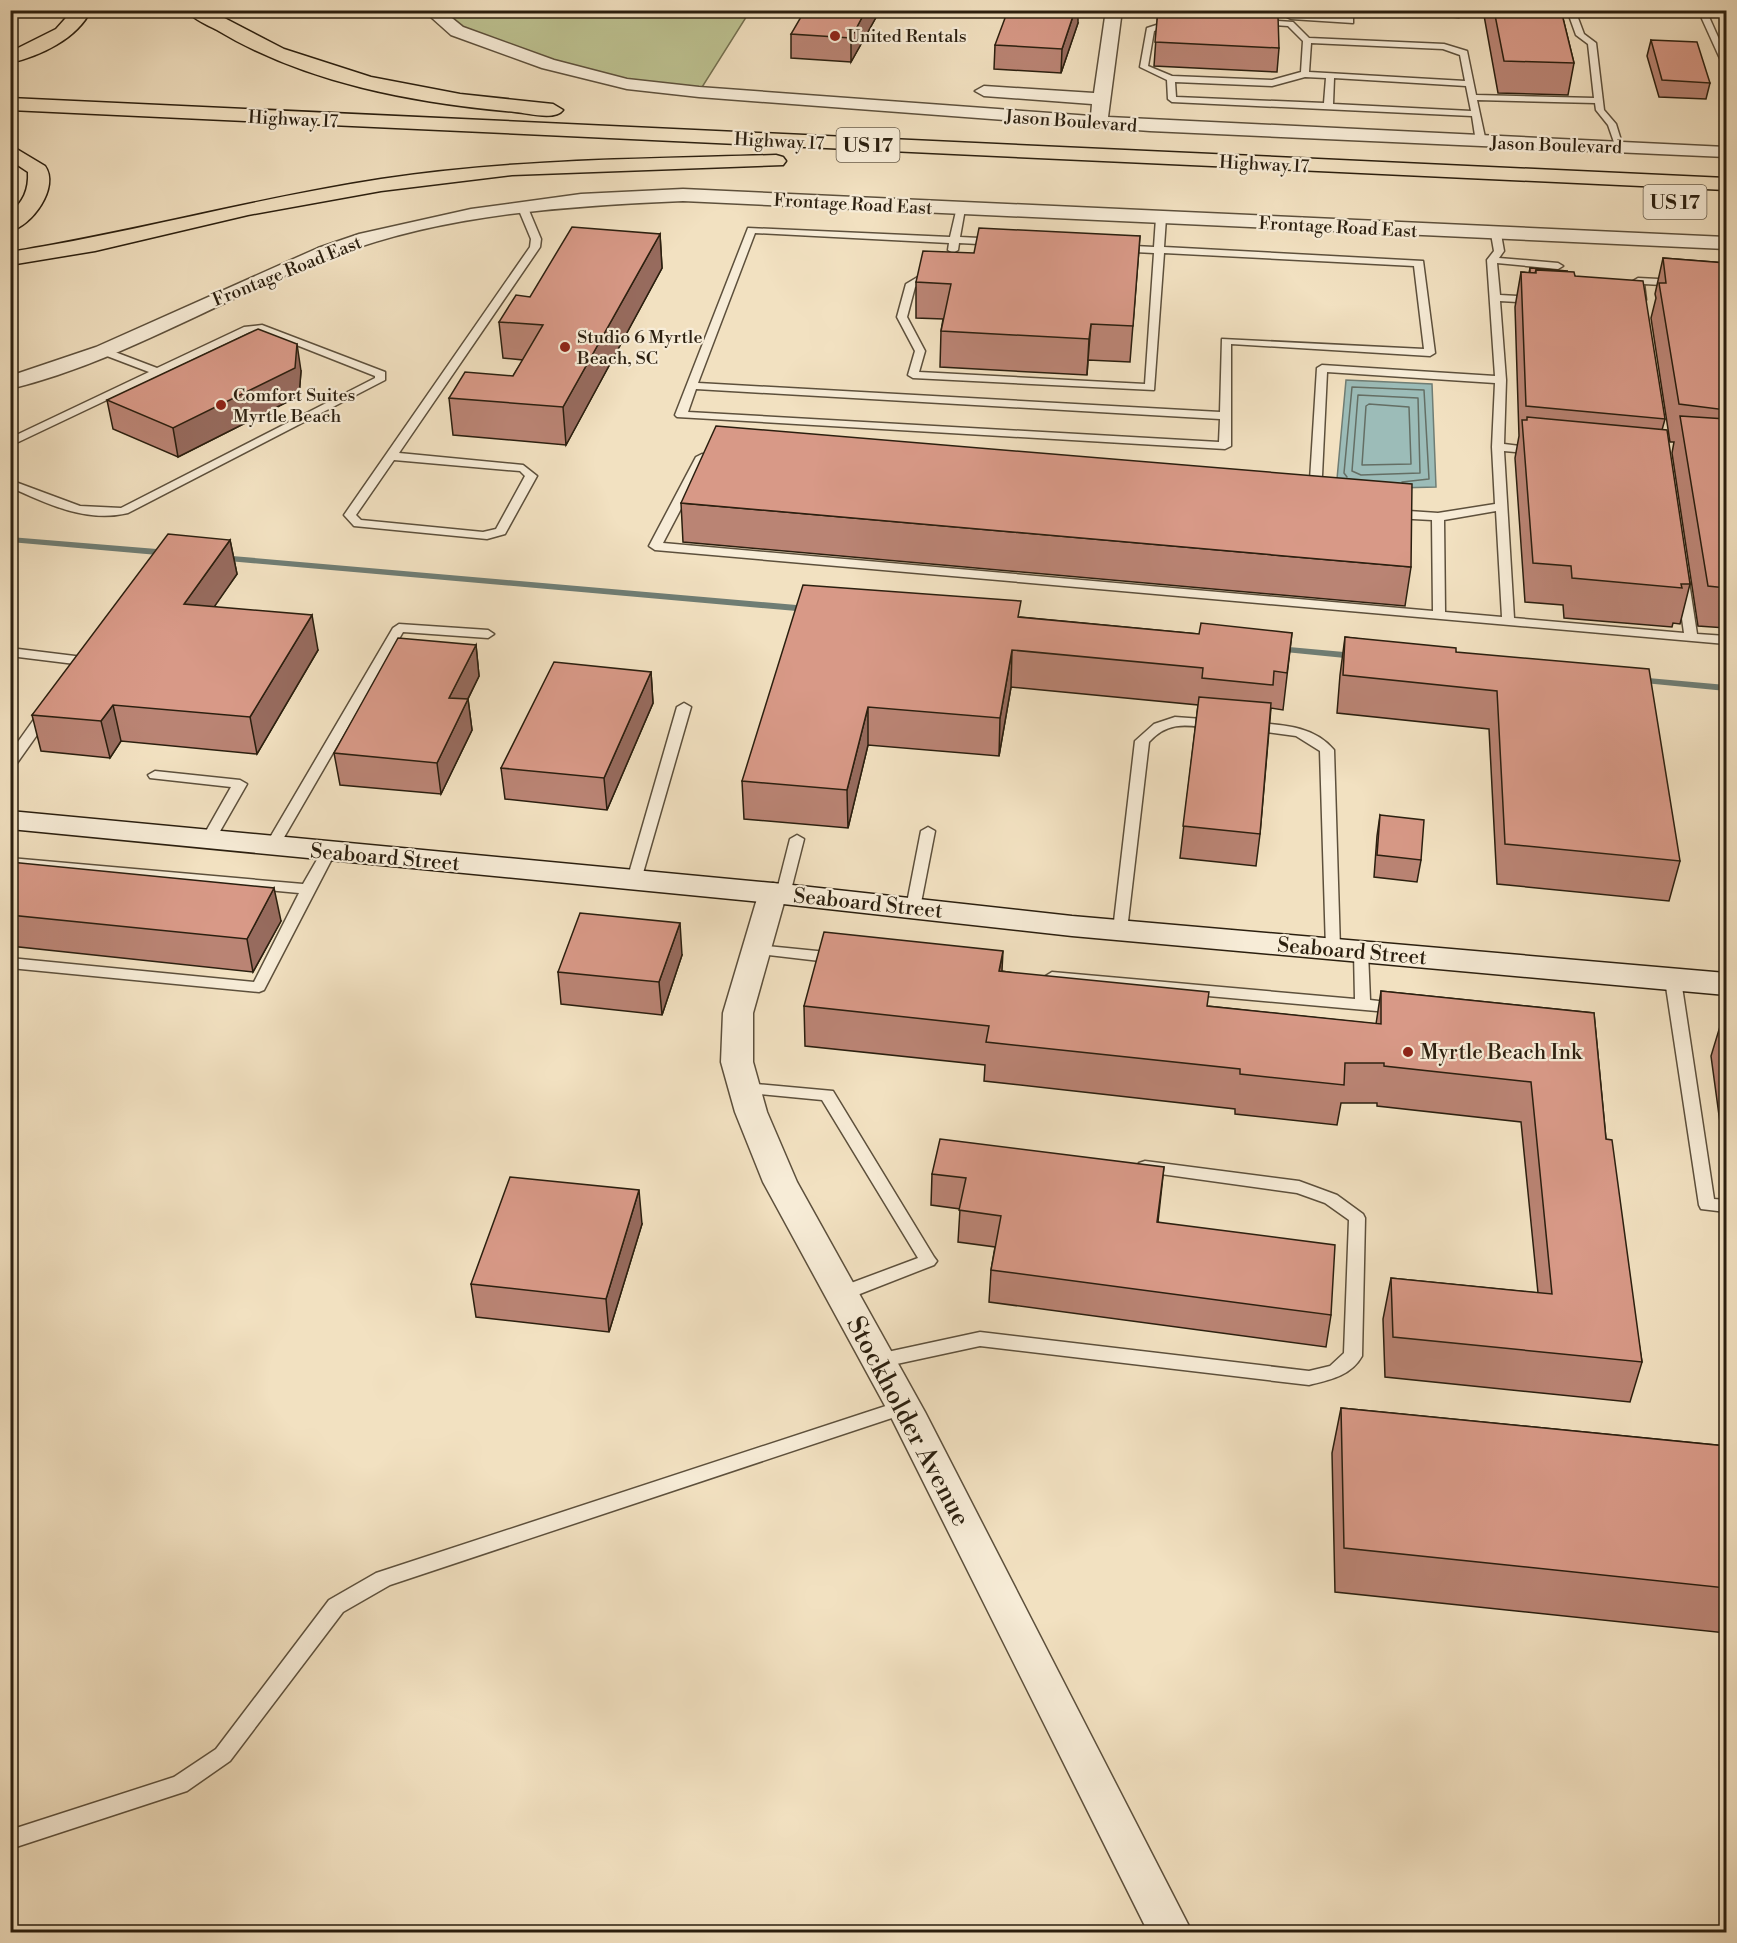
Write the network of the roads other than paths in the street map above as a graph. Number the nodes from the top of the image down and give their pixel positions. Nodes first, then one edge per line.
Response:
1 (82, 10) edge
2 (195, 10) edge
3 (431, 10) edge
4 (1114, 10) edge
5 (1181, 10) edge
6 (1349, 10) edge
7 (1378, 10) edge
8 (1459, 10) edge
9 (1571, 10) edge
10 (1702, 10) edge
11 (1291, 17) edge
12 (1256, 22) edge
13 (1440, 36) dead end
14 (1307, 40) junction
15 (1444, 47) junction
16 (10, 58) edge
17 (1726, 63) edge
18 (1305, 74) junction
19 (1330, 76) junction
20 (1171, 78) junction
21 (1272, 83) junction
22 (1470, 84) junction
23 (984, 91) dead end
24 (1472, 96) junction
25 (1102, 99) junction
26 (1599, 101) junction
27 (1271, 103) junction
28 (10, 104) edge
29 (1328, 106) junction
30 (1475, 114) junction
31 (1098, 123) junction
32 (1481, 142) junction
33 (1621, 147) junction
34 (934, 148) junction
35 (513, 149) dead end
36 (10, 151) edge
37 (1726, 152) edge
38 (1726, 184) edge
39 (1623, 199) dead end
40 (1646, 201) dead end
41 (523, 208) junction
42 (960, 209) junction
43 (1161, 218) junction
44 (10, 225) edge
45 (1496, 234) junction
46 (955, 242) junction
47 (1726, 243) edge
48 (1159, 252) junction
49 (10, 259) edge
50 (1492, 260) junction
51 (1558, 266) dead end
52 (1693, 284) edge
53 (1496, 298) junction
54 (1552, 301) edge
55 (1639, 309) edge
56 (104, 351) junction
57 (182, 360) junction
58 (157, 372) junction
59 (189, 372) edge
60 (913, 375) junction
61 (1501, 380) junction
62 (10, 384) edge
63 (693, 386) junction
64 (1150, 388) junction
65 (120, 390) junction
66 (142, 393) edge
67 (908, 398) junction
68 (1150, 412) junction
69 (1226, 416) junction
70 (10, 443) edge
71 (1498, 447) junction
72 (1546, 452) edge
73 (392, 456) junction
74 (725, 459) edge
75 (10, 483) edge
76 (1501, 507) junction
77 (1325, 509) edge
78 (1380, 513) edge
79 (1438, 517) junction
80 (1681, 567) edge
81 (1439, 615) junction
82 (1508, 621) junction
83 (488, 634) dead end
84 (1691, 637) junction
85 (1726, 640) edge
86 (10, 651) edge
87 (83, 662) edge
88 (57, 698) edge
89 (684, 707) dead end
90 (10, 762) edge
91 (155, 775) dead end
92 (10, 820) edge
93 (928, 831) dead end
94 (796, 839) dead end
95 (208, 840) junction
96 (272, 846) junction
97 (328, 851) junction
98 (10, 862) edge
99 (634, 880) junction
100 (308, 889) junction
101 (778, 893) junction
102 (913, 908) junction
103 (1120, 930) junction
104 (756, 950) junction
105 (1347, 950) junction
106 (851, 959) edge
107 (10, 963) edge
108 (1042, 976) edge
109 (1673, 980) junction
110 (1726, 984) edge
111 (1363, 1004) junction
112 (1409, 1008) edge
113 (744, 1088) junction
114 (1133, 1166) edge
115 (1726, 1206) edge
116 (842, 1294) junction
117 (878, 1361) junction
118 (904, 1407) junction
119 (10, 1840) edge
120 (1170, 1932) edge

1 - 16 highway
2 - 34 highway
3 - 31 street, Jason Boulevard
4 - 25 street
5 - 20 lane
6 - 11 lane
7 - 8 lane
9 - 26 lane
10 - 17 lane
11 - 12 lane
11 - 14 lane
13 - 15 lane
14 - 15 lane
14 - 18 lane
15 - 22 lane
18 - 19 lane
18 - 21 lane
19 - 22 lane
19 - 29 lane
20 - 21 lane
20 - 27 lane
21 - 27 lane
22 - 24 lane
23 - 25 street
24 - 26 lane
24 - 30 lane
25 - 31 street
26 - 33 lane
27 - 29 lane
28 - 34 highway, Highway 17 / US 17
29 - 30 lane
30 - 32 lane
31 - 32 street, Jason Boulevard
32 - 33 street, Jason Boulevard
33 - 37 street, Jason Boulevard
34 - 38 highway, Highway 17 / US 17
35 - 49 highway, Highway 17
36 - 44 highway
39 - 40 highway, US 17
41 - 42 street, Frontage Road East
41 - 56 street, Frontage Road East
41 - 73 lane
42 - 43 street, Frontage Road East
42 - 46 lane
43 - 45 street, Frontage Road East
43 - 48 lane
45 - 47 street, Frontage Road East
45 - 50 lane
46 - 48 lane
46 - 60 lane
46 - 63 lane
48 - 64 lane
48 - 69 lane
50 - 51 lane
50 - 53 lane
52 - 55 lane
53 - 54 lane
53 - 61 lane
56 - 58 lane
56 - 62 street, Frontage Road East
57 - 58 lane
57 - 59 lane
57 - 75 lane
58 - 65 lane
60 - 64 lane
60 - 67 lane
61 - 71 lane
61 - 77 lane
63 - 67 lane
63 - 69 lane
64 - 68 lane
65 - 66 lane
65 - 70 lane
67 - 68 lane
68 - 69 lane
71 - 72 lane
71 - 76 lane
73 - 73 lane
74 - 81 lane
76 - 79 lane
76 - 82 lane
78 - 79 lane
79 - 81 lane
80 - 84 lane
81 - 82 lane
82 - 84 lane
83 - 96 lane
84 - 85 lane
86 - 87 lane
88 - 90 lane
89 - 99 lane
91 - 95 lane
92 - 95 street, Seaboard Street
93 - 102 lane
94 - 101 lane
95 - 96 street, Seaboard Street
96 - 97 street, Seaboard Street
97 - 99 street, Seaboard Street
97 - 100 lane
98 - 100 lane
99 - 101 street, Seaboard Street
100 - 107 lane
101 - 102 street, Seaboard Street
101 - 104 street, Stockholder Avenue
102 - 103 street, Seaboard Street
103 - 105 street, Seaboard Street
103 - 105 lane
104 - 106 lane
104 - 113 street, Stockholder Avenue
105 - 109 street, Seaboard Street
105 - 111 lane
108 - 111 lane
109 - 110 street, Seaboard Street
109 - 115 lane
111 - 112 lane
113 - 116 street, Stockholder Avenue
113 - 116 lane
114 - 117 lane
116 - 117 street, Stockholder Avenue
117 - 118 street, Stockholder Avenue
118 - 119 lane
118 - 120 street, Stockholder Avenue

